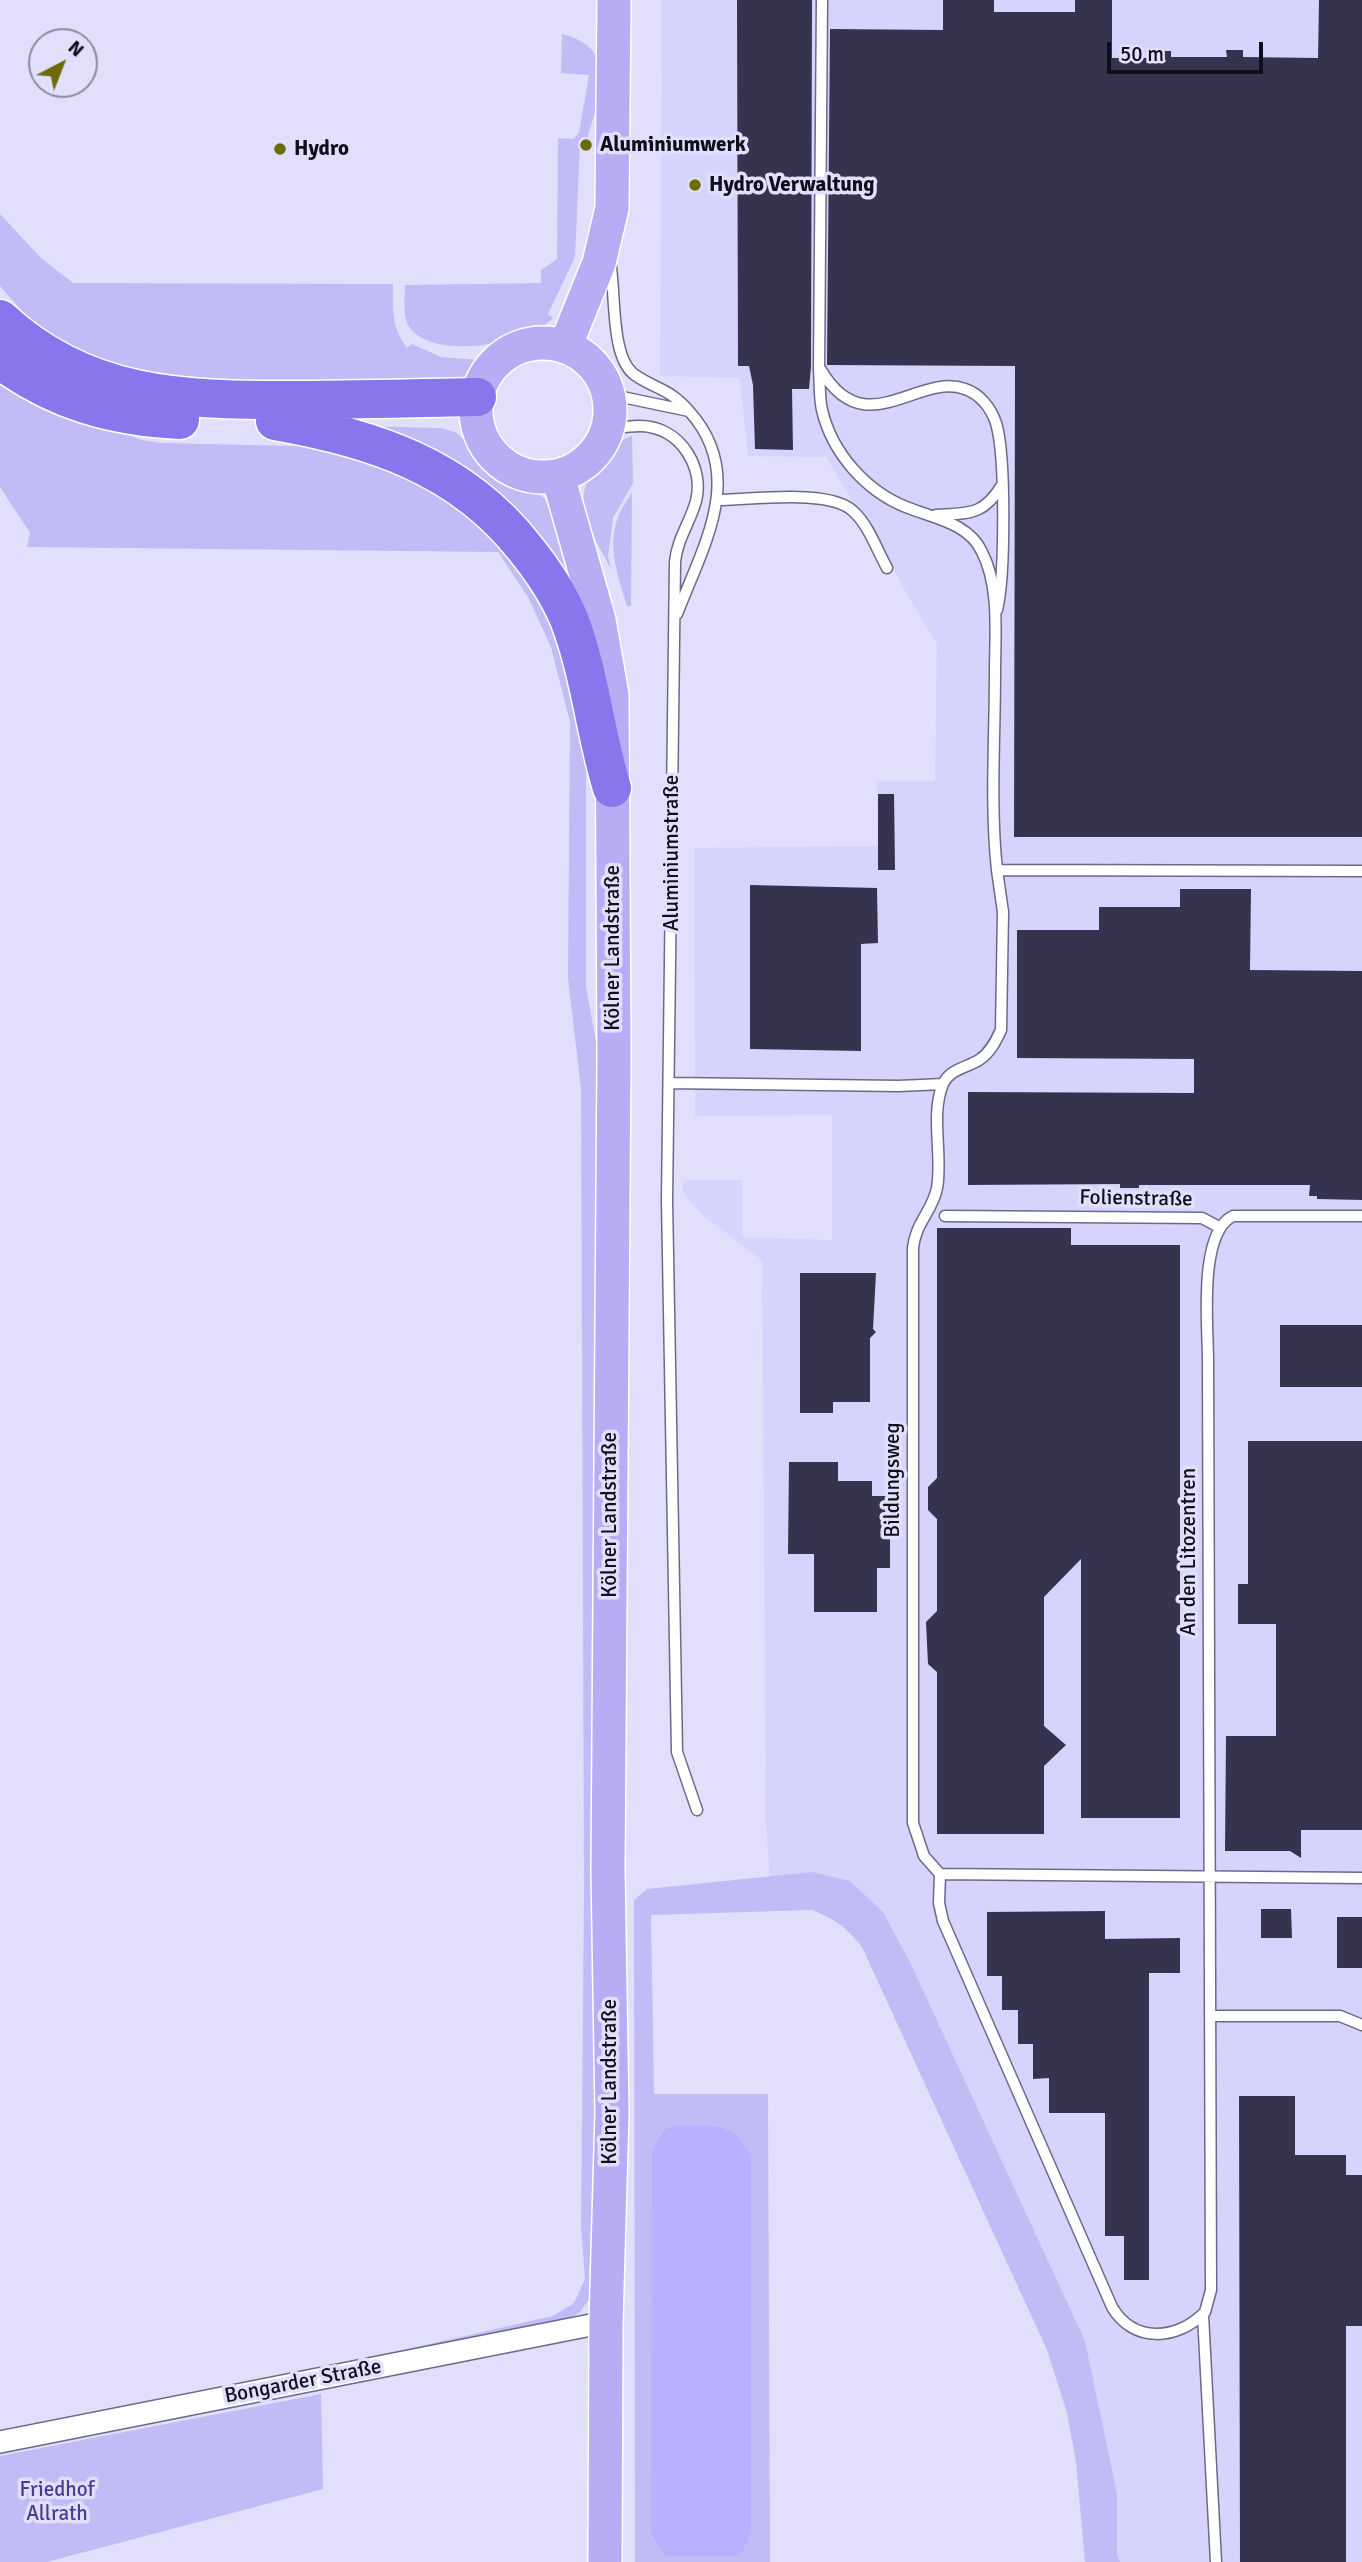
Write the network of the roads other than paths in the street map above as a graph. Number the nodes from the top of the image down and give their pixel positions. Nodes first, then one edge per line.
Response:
1 (614, 0) edge
2 (822, 0) edge
3 (606, 239) junction
4 (0, 319) edge
5 (565, 347) junction
6 (0, 360) edge
7 (819, 368) junction
8 (608, 394) junction
9 (477, 410) junction
10 (689, 411) junction
11 (275, 421) junction
12 (607, 430) junction
13 (558, 476) junction
14 (1002, 485) junction
15 (717, 500) junction
16 (933, 515) junction
17 (887, 568) dead end
18 (995, 616) junction
19 (674, 623) junction
20 (612, 788) junction
21 (997, 870) junction
22 (1362, 871) edge
23 (670, 1083) junction
24 (943, 1084) junction
25 (945, 1216) dead end
26 (1362, 1216) edge
27 (1219, 1227) junction
28 (696, 1810) dead end
29 (940, 1874) junction
30 (1209, 1878) junction
31 (1362, 1878) edge
32 (1210, 2016) junction
33 (1362, 2025) edge
34 (1203, 2315) junction
35 (606, 2322) junction
36 (0, 2442) edge
37 (605, 2562) edge
38 (1216, 2562) edge

1 - 3 main road
2 - 7 lane
3 - 5 main road
3 - 10 lane, Aluminiumstraße
4 - 9 highway
5 - 8 main road
5 - 9 main road
6 - 11 highway
7 - 14 lane
7 - 16 lane
8 - 10 lane
8 - 12 main road
9 - 11 highway
9 - 13 main road
10 - 15 lane, Aluminiumstraße
11 - 20 highway
12 - 13 main road
12 - 19 lane, Aluminiumstraße
13 - 20 main road, Kölner Landstraße
14 - 16 lane
14 - 18 lane
15 - 17 lane
15 - 19 lane, Aluminiumstraße
16 - 18 lane
18 - 21 lane
19 - 23 lane, Aluminiumstraße
20 - 35 main road, Kölner Landstraße
21 - 22 lane
21 - 24 lane
23 - 24 lane
23 - 28 lane, Aluminiumstraße
24 - 29 lane, Bildungsweg
25 - 27 lane, Folienstraße
26 - 27 lane, Folienstraße
27 - 30 lane, An den Litozentren
29 - 30 lane
29 - 34 lane
30 - 31 lane
30 - 32 lane, An den Litozentren
32 - 33 lane
32 - 34 lane, An den Litozentren
34 - 38 lane, An den Litozentren
35 - 36 street, Bongarder Straße
35 - 37 main road, Kölner Landstraße

